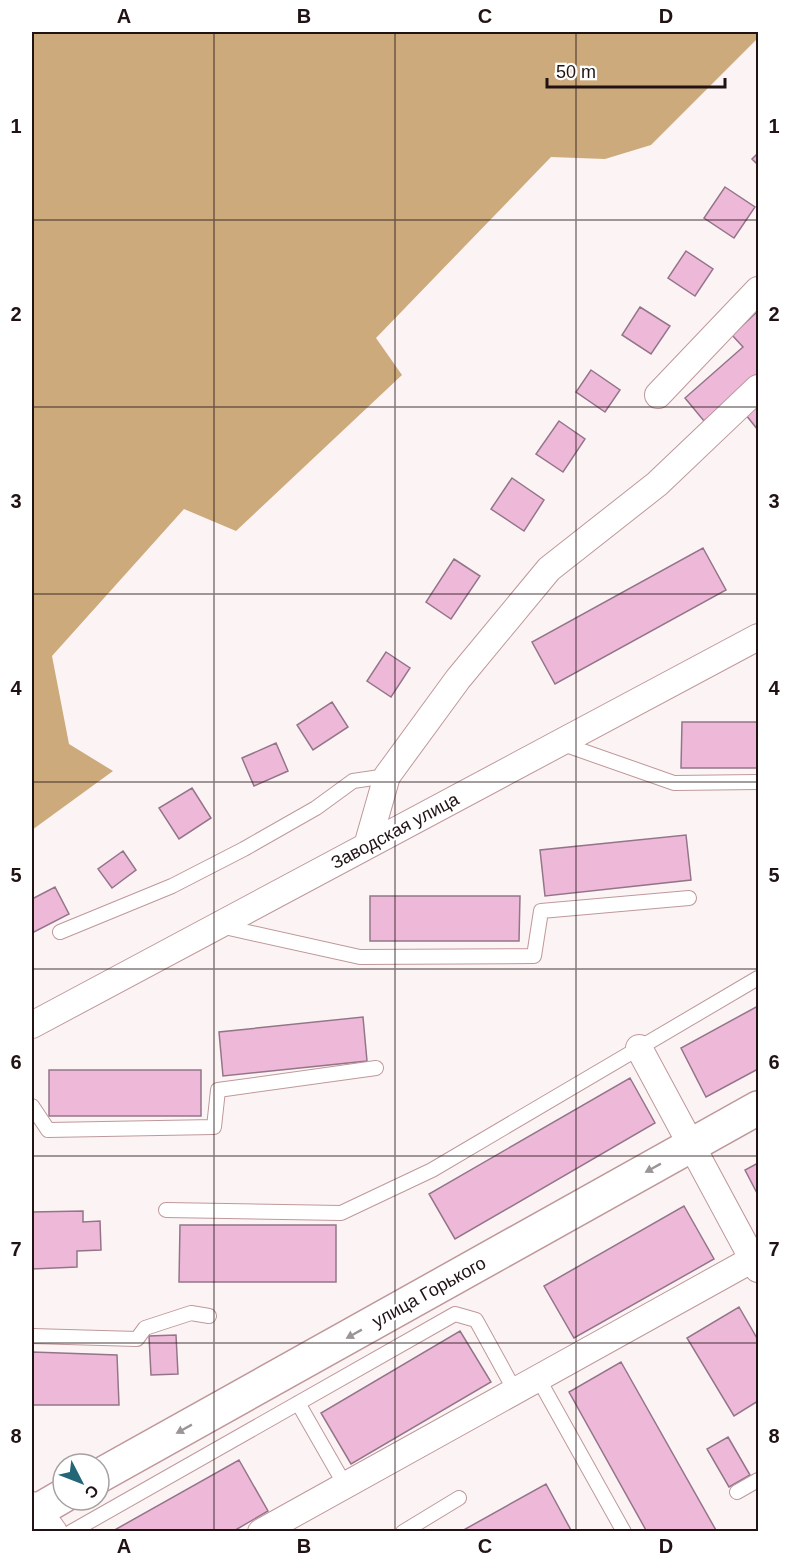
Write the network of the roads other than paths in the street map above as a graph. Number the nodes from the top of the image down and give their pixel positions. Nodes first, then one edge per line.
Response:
1 (759, 290) edge
2 (759, 388) edge
3 (658, 395) dead end
4 (759, 637) edge
5 (560, 743) junction
6 (387, 776) junction
7 (759, 782) edge
8 (367, 846) junction
9 (689, 898) dead end
10 (218, 926) junction
11 (60, 932) dead end
12 (759, 978) edge
13 (32, 1025) edge
14 (639, 1048) junction
15 (376, 1068) dead end
16 (32, 1106) edge
17 (759, 1108) edge
18 (692, 1146) junction
19 (166, 1210) dead end
20 (757, 1261) edge
21 (209, 1316) dead end
22 (32, 1336) edge
23 (537, 1378) junction
24 (515, 1391) junction
25 (298, 1403) junction
26 (111, 1469) edge
27 (759, 1480) edge
28 (345, 1485) junction
29 (737, 1492) dead end
30 (459, 1498) dead end
31 (71, 1532) edge
32 (261, 1532) edge
33 (403, 1532) edge
34 (624, 1532) edge

1 - 3 street
2 - 6 street
4 - 5 street, Заводская улица
5 - 7 lane
5 - 8 street, Заводская улица
6 - 8 street
6 - 11 lane
8 - 10 street, Заводская улица
9 - 10 lane
10 - 13 street, Заводская улица
12 - 14 lane
14 - 18 street
14 - 19 lane
15 - 16 lane
17 - 18 main road, улица Горького
18 - 20 street
18 -> 26 main road, улица Горького
20 - 23 street
21 - 22 lane
23 - 24 street
23 - 34 lane
24 - 25 lane
24 - 28 street
25 - 28 lane
25 - 31 lane
27 - 29 lane
28 - 32 street
30 - 33 lane

